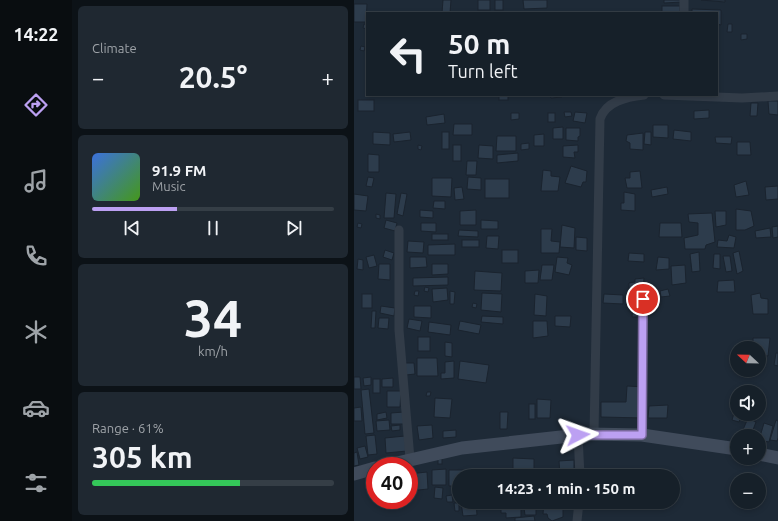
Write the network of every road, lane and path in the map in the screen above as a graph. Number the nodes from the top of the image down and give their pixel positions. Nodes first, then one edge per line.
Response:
1 (684, 0) edge
2 (684, 12) edge
3 (631, 96) edge
4 (690, 96) edge
5 (778, 96) edge
6 (399, 230) dead end
7 (643, 299) dead end
8 (594, 434) junction
9 (578, 435) junction
10 (642, 435) junction
11 (730, 448) edge
12 (766, 455) edge
13 (410, 457) edge
14 (418, 457) edge
15 (778, 458) edge
16 (580, 469) edge
17 (366, 471) edge
18 (354, 474) edge
19 (578, 509) edge
20 (577, 521) edge

1 - 2 street
3 - 8 street
4 - 5 street
6 - 13 street
7 - 10 street
8 - 9 street
8 - 10 street
9 - 14 street
9 - 16 street
10 - 11 street
12 - 15 street
17 - 18 street
19 - 20 street

